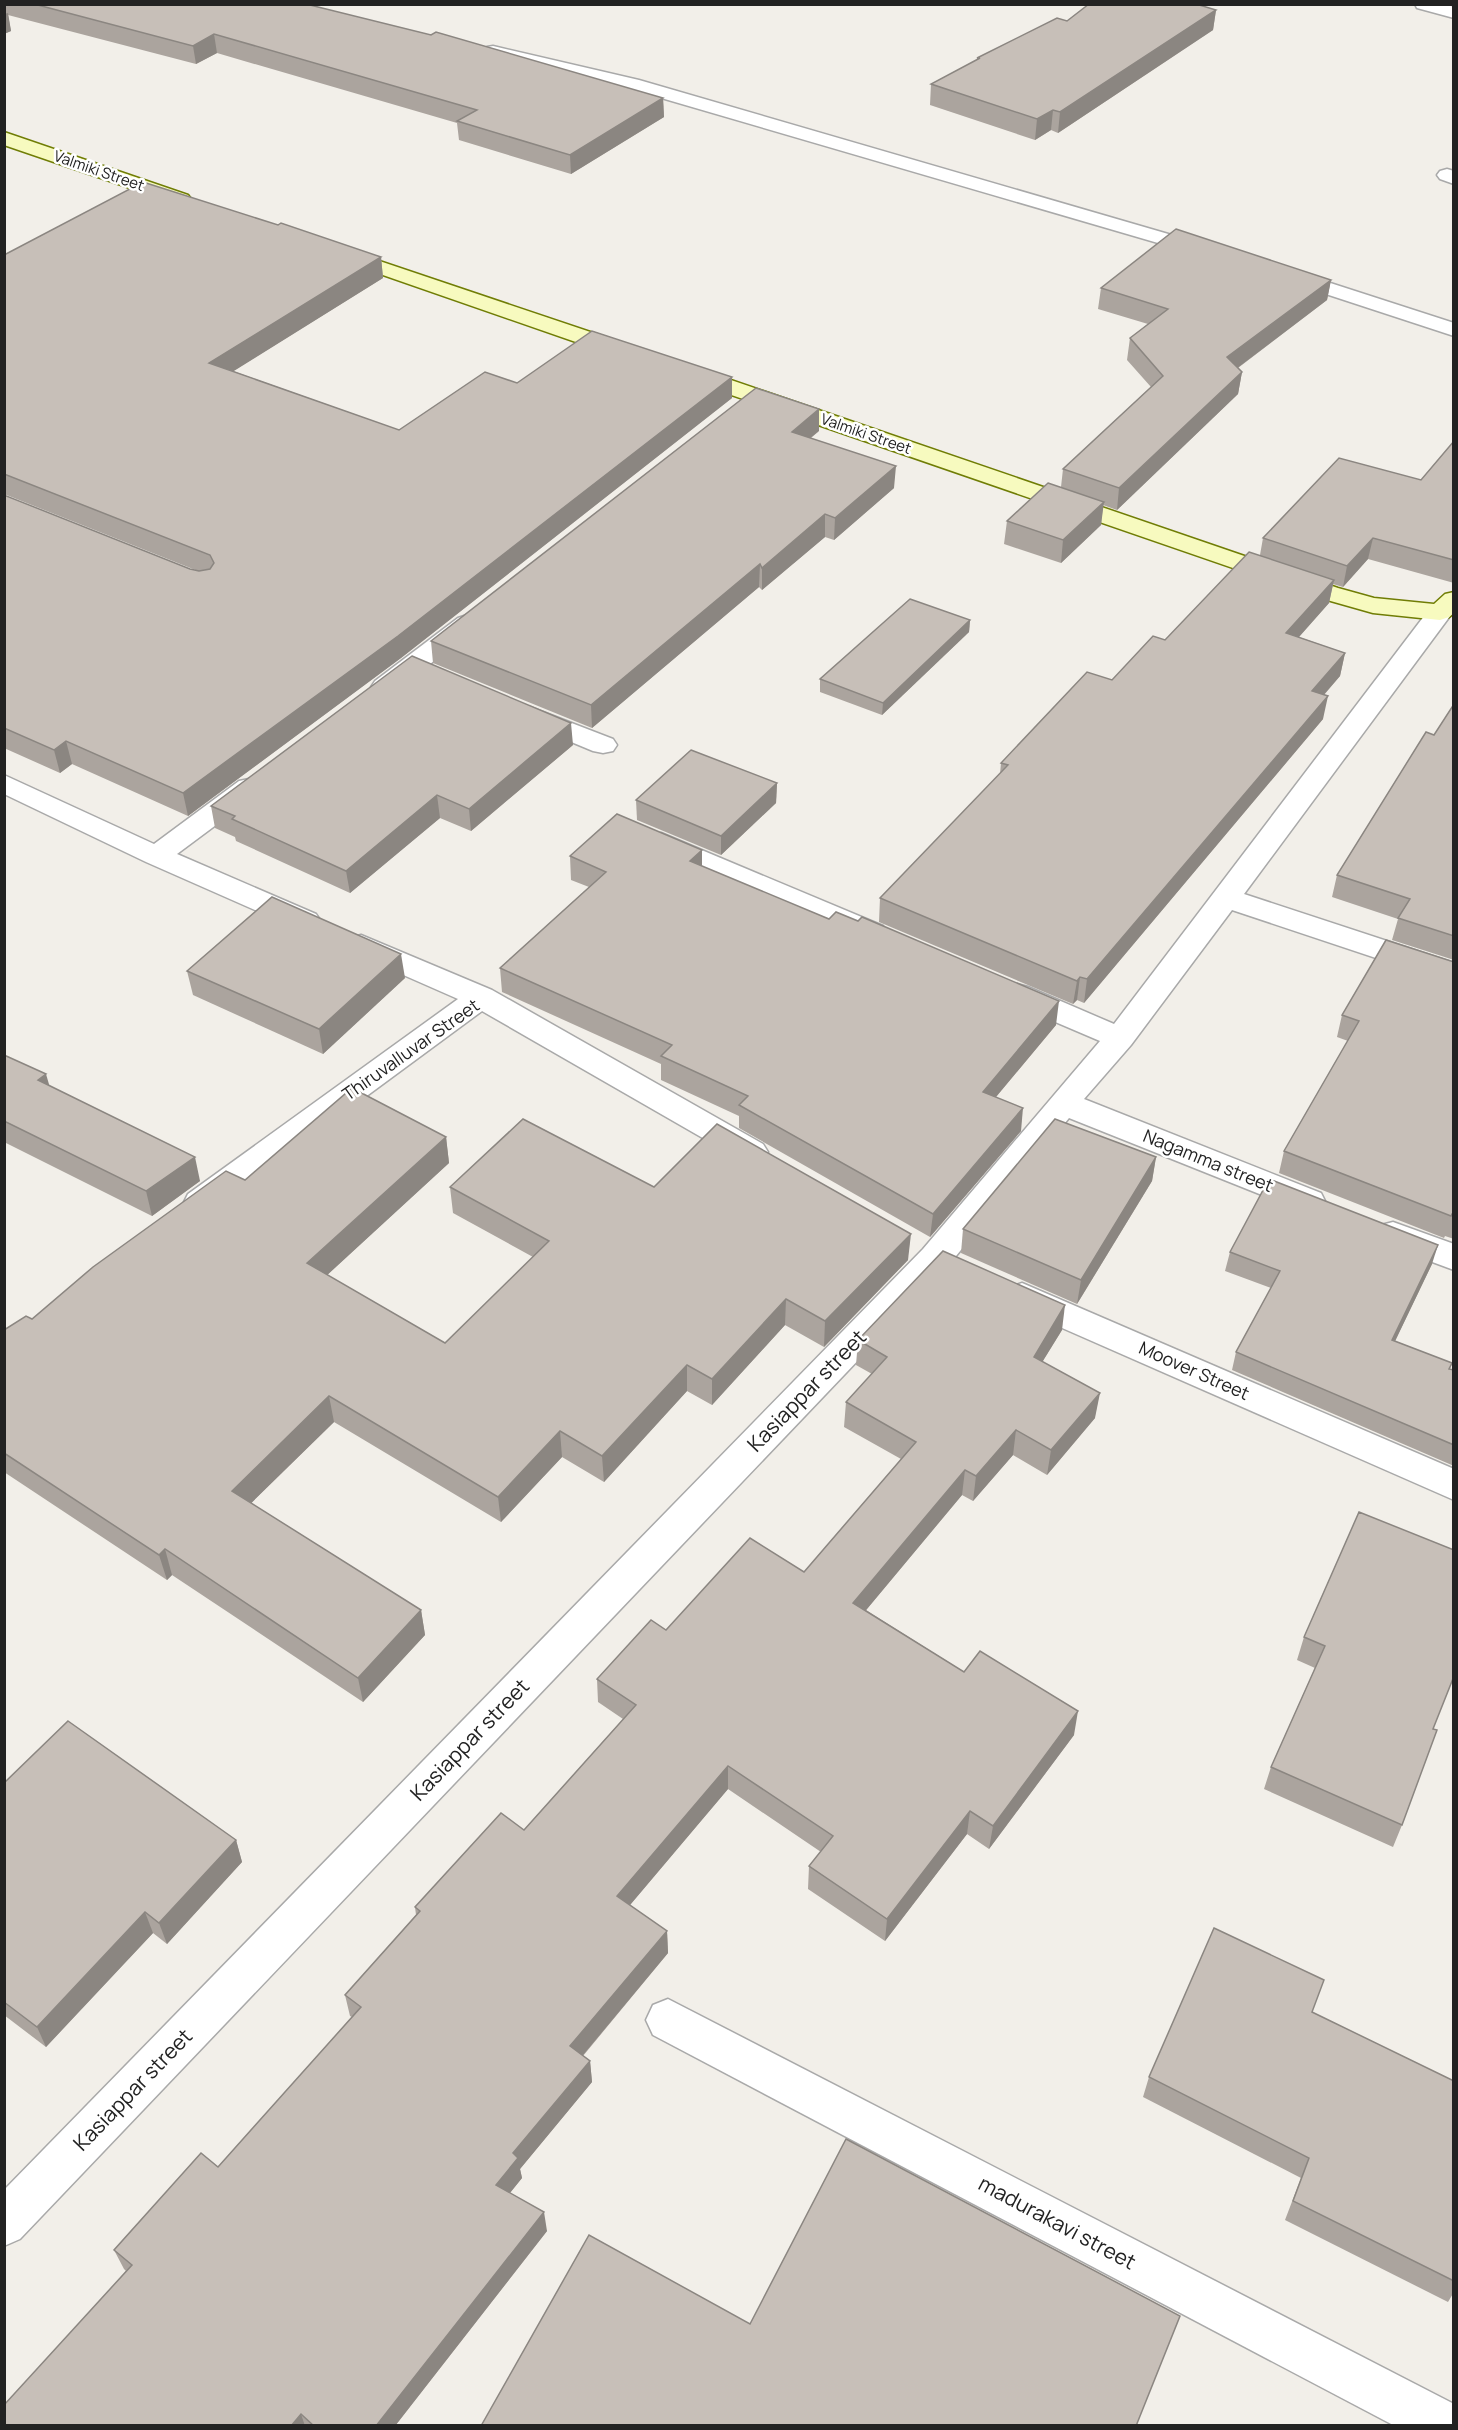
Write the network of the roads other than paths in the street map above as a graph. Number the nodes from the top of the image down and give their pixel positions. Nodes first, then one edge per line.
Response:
1 (1423, 4) edge
2 (1454, 13) edge
3 (471, 45) edge
4 (4, 138) edge
5 (206, 208) edge
6 (319, 246) edge
7 (1229, 258) edge
8 (1263, 268) edge
9 (1454, 330) edge
10 (644, 358) edge
11 (666, 365) edge
12 (1447, 605) edge
13 (486, 608) edge
14 (364, 701) edge
15 (507, 705) edge
16 (603, 745) dead end
17 (269, 772) edge
18 (4, 783) edge
19 (637, 832) edge
20 (156, 856) junction
21 (1227, 898) junction
22 (900, 945) edge
23 (1454, 974) edge
24 (988, 982) edge
25 (481, 997) junction
26 (1120, 1038) junction
27 (1063, 1103) junction
28 (781, 1169) edge
29 (1334, 1211) edge
30 (176, 1220) edge
31 (1367, 1224) edge
32 (1454, 1258) edge
33 (949, 1263) junction
34 (1454, 1485) edge
35 (668, 2020) dead end
36 (4, 2223) edge
37 (1446, 2426) edge

1 - 2 street
3 - 7 street
4 - 5 street, Valmiki Street
6 - 10 street
8 - 9 street
11 - 12 street, Valmiki Street
12 - 21 street, Kasiappar street
13 - 14 street
15 - 16 street
17 - 20 street
18 - 20 street
19 - 22 street
20 - 25 street
21 - 23 street
21 - 26 street, Kasiappar street
24 - 26 street
25 - 28 street, Thiruvalluvar Street
25 - 30 street, Thiruvalluvar Street
26 - 27 street, Kasiappar street
27 - 29 street, Nagamma street
27 - 33 street, Kasiappar street
31 - 32 street
33 - 34 street, Moover Street
33 - 36 street, Kasiappar street
35 - 37 street, madurakavi street

